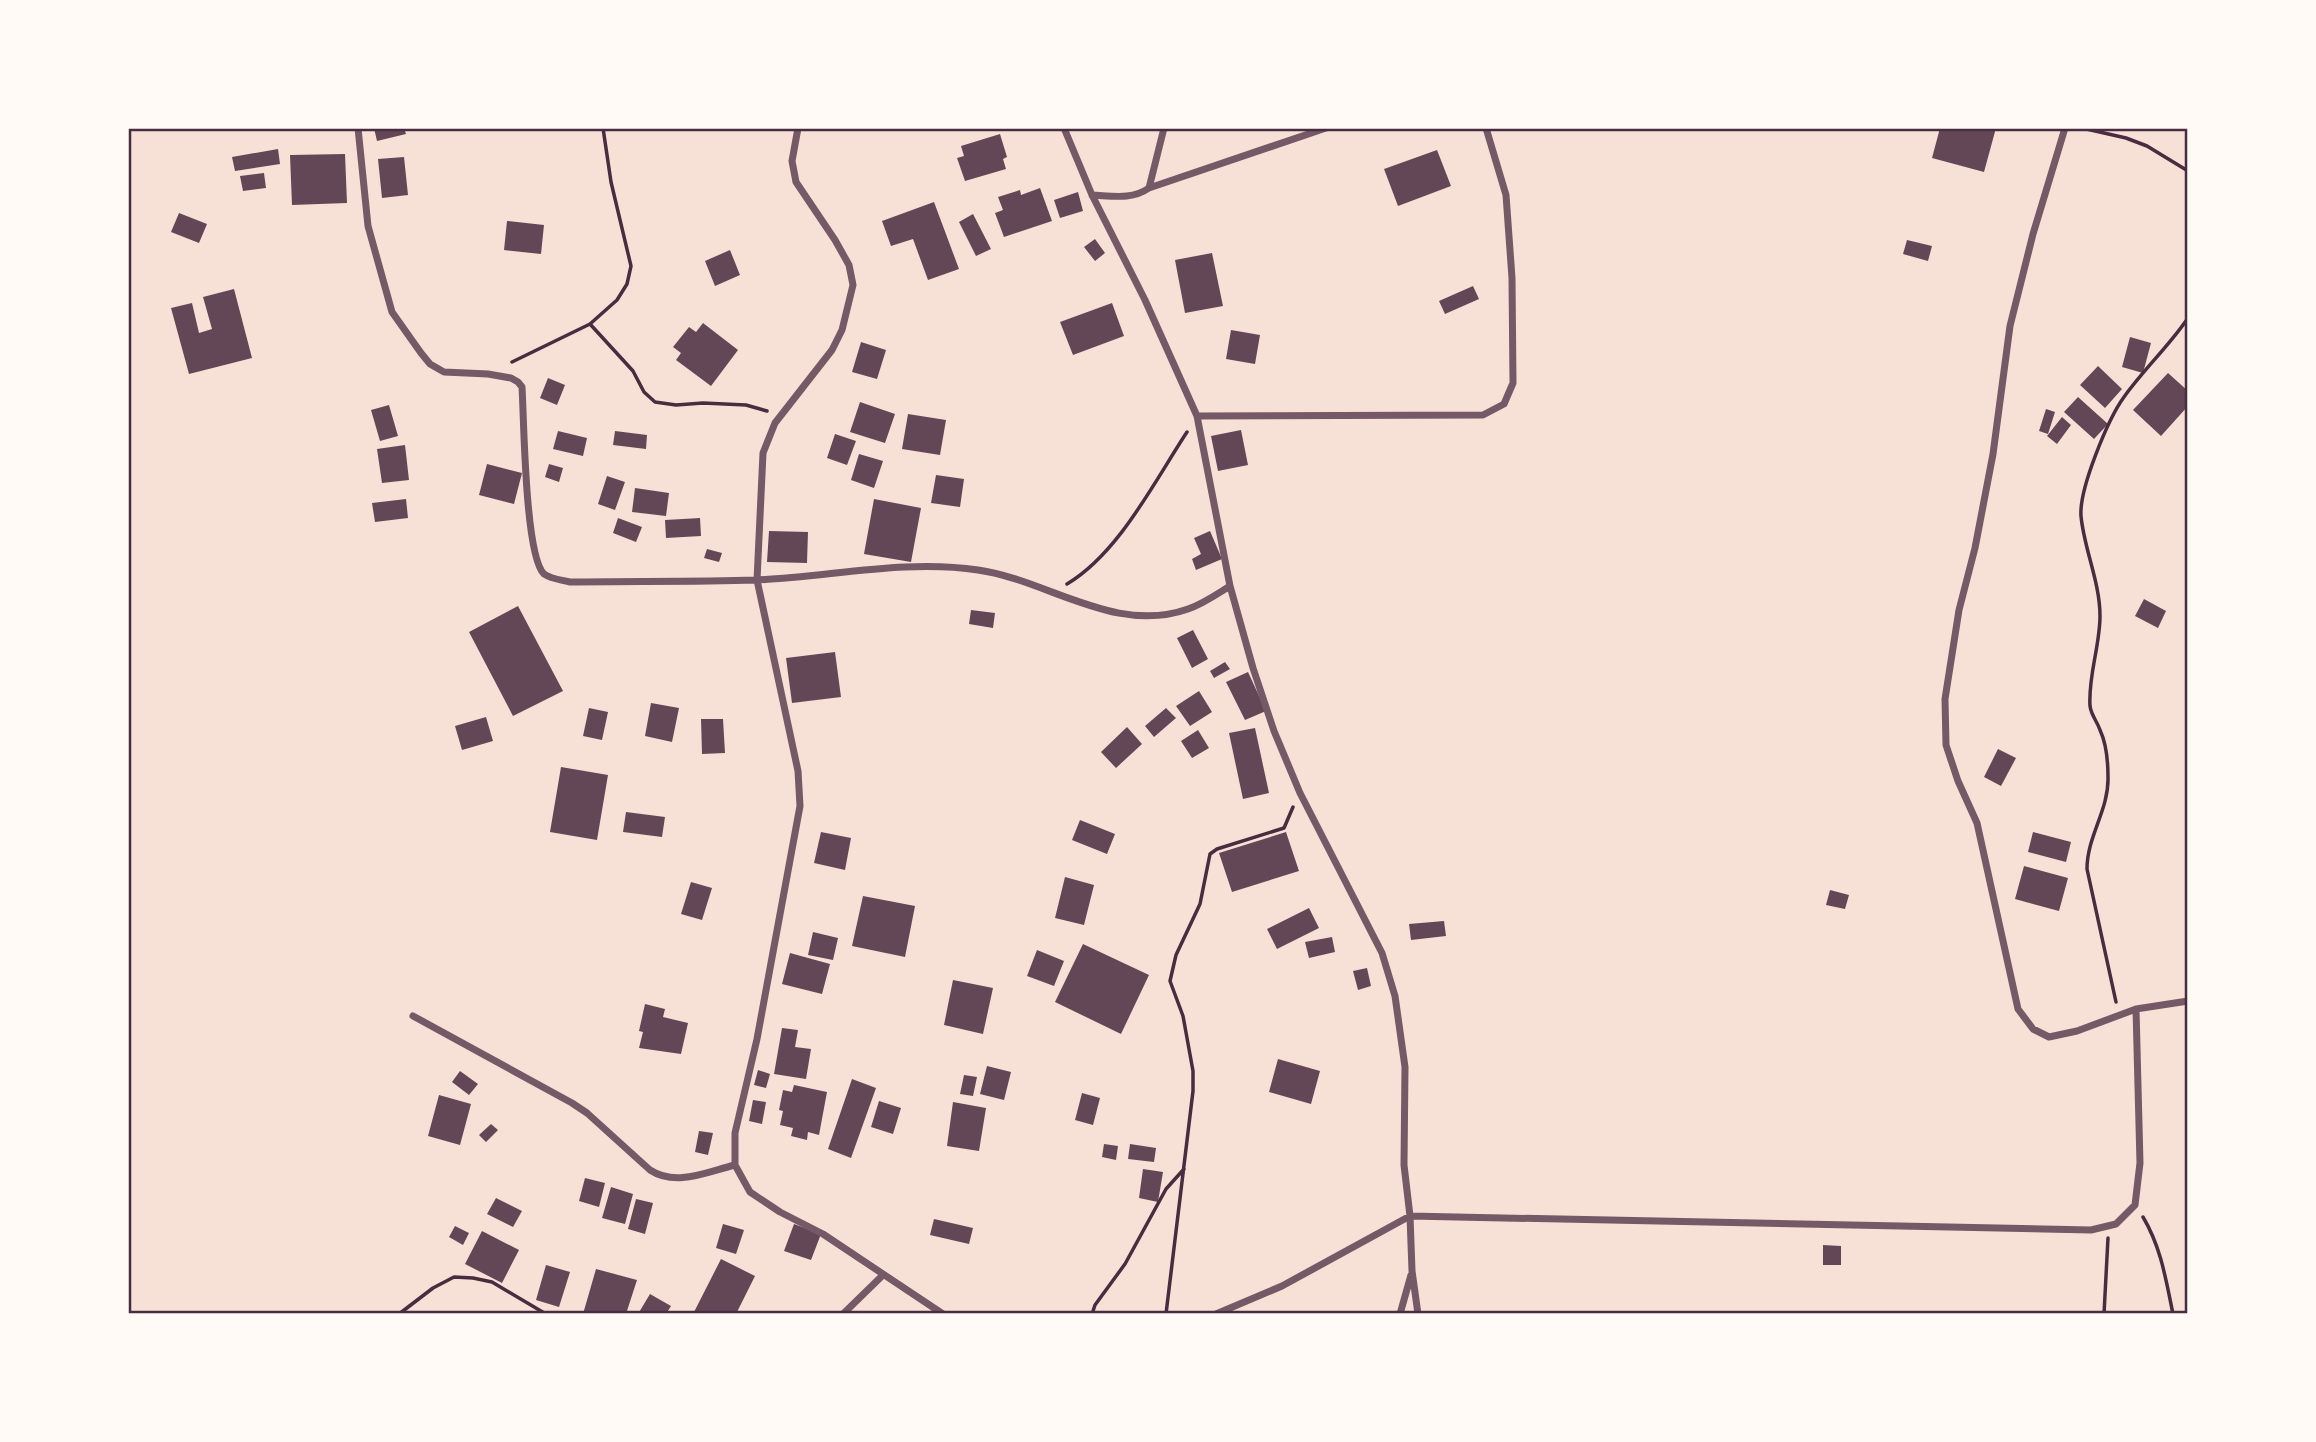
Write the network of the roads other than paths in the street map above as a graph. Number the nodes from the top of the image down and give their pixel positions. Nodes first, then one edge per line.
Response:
1 (358, 128) edge
2 (798, 128) edge
3 (1064, 128) edge
4 (1164, 128) edge
5 (1326, 128) edge
6 (1486, 128) edge
7 (2065, 128) edge
8 (1149, 188) junction
9 (1092, 195) junction
10 (1197, 416) junction
11 (757, 580) junction
12 (1230, 586) junction
13 (2188, 1001) edge
14 (2136, 1009) junction
15 (412, 1016) dead end
16 (734, 1165) junction
17 (1410, 1216) junction
18 (1412, 1271) junction
19 (883, 1275) junction
20 (843, 1314) edge
21 (943, 1314) edge
22 (1216, 1314) edge
23 (1400, 1314) edge
24 (1418, 1314) edge

1 - 11 street
2 - 11 street
3 - 9 street
4 - 8 street
5 - 8 street
6 - 10 street
7 - 14 street
8 - 9 street
9 - 10 street
10 - 12 street
11 - 12 street
11 - 16 street
12 - 17 street
13 - 14 street
14 - 17 street
15 - 16 street
16 - 19 street
17 - 18 street
17 - 22 street
18 - 23 street
18 - 24 street
19 - 20 street
19 - 21 street

